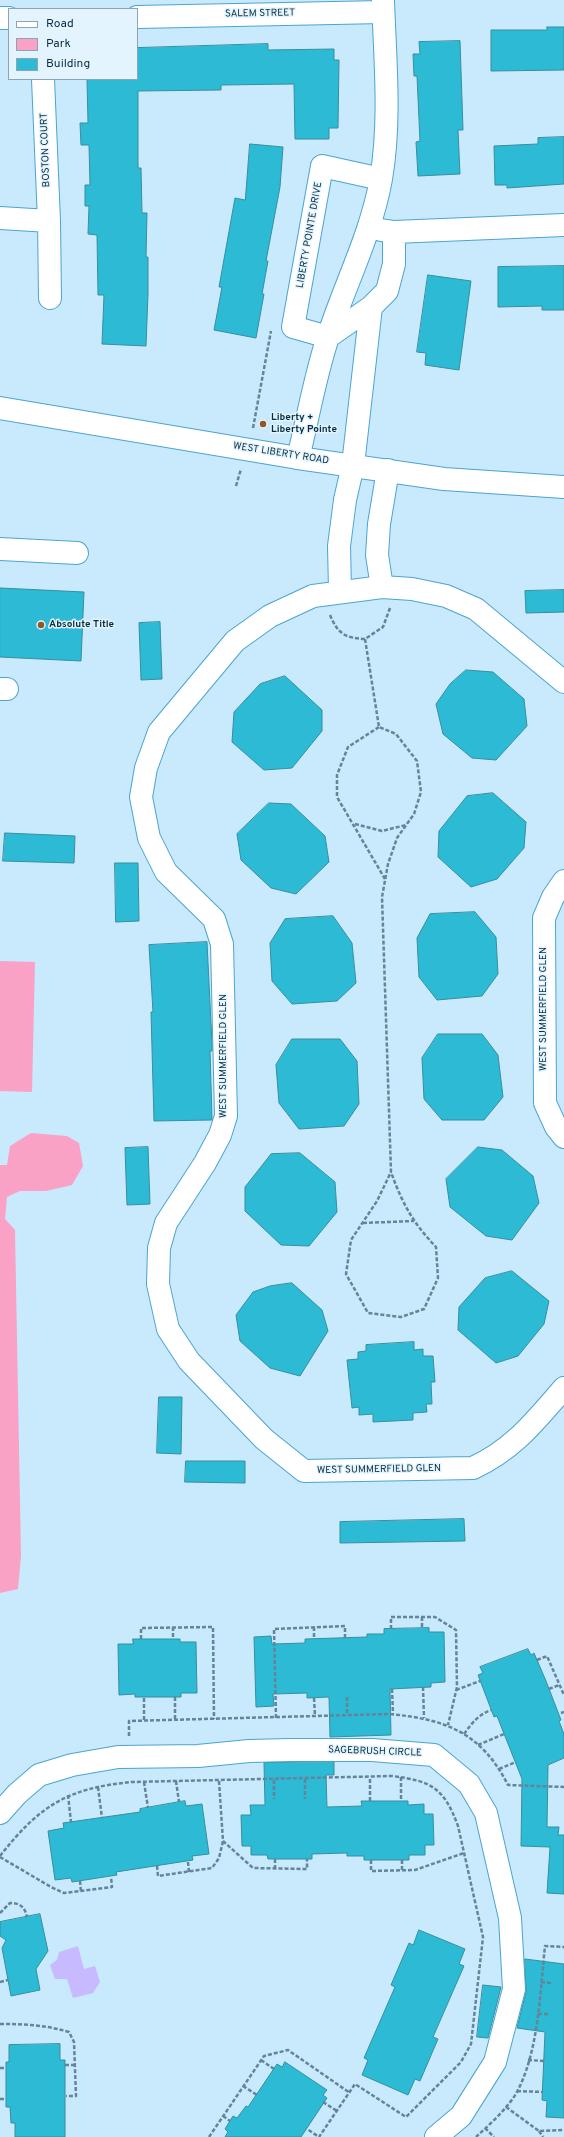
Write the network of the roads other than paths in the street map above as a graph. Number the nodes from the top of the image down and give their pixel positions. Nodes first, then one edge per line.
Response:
1 (383, 6) edge
2 (138, 17) edge
3 (43, 80) edge
4 (381, 179) junction
5 (0, 218) edge
6 (49, 221) junction
7 (564, 225) edge
8 (370, 229) junction
9 (394, 232) junction
10 (50, 298) dead end
11 (371, 307) junction
12 (328, 337) junction
13 (0, 408) edge
14 (298, 458) junction
15 (353, 465) junction
16 (388, 470) junction
17 (564, 487) edge
18 (0, 549) edge
19 (77, 552) dead end
20 (340, 591) junction
21 (386, 597) junction
22 (564, 682) edge
23 (564, 882) edge
24 (564, 1137) edge
25 (564, 1388) edge
26 (0, 1814) edge
27 (436, 2137) edge

1 - 2 street, SALEM STREET
1 - 4 street
3 - 6 street, BOSTON COURT
4 - 8 street
4 - 12 street, LIBERTY POINTE DRIVE
5 - 6 street
6 - 10 street, BOSTON COURT
7 - 9 street
8 - 9 street
8 - 12 street
9 - 11 street
11 - 12 street
11 - 15 street
12 - 14 street
13 - 14 street, WEST LIBERTY ROAD
14 - 15 street, WEST LIBERTY ROAD
15 - 16 street, WEST LIBERTY ROAD
15 - 20 street
16 - 17 street, WEST LIBERTY ROAD
16 - 21 street
18 - 19 street
20 - 21 street, WEST SUMMERFIELD GLEN
20 - 25 street, WEST SUMMERFIELD GLEN
21 - 22 street, WEST SUMMERFIELD GLEN
23 - 24 street, WEST SUMMERFIELD GLEN
26 - 27 street, SAGEBRUSH CIRCLE

